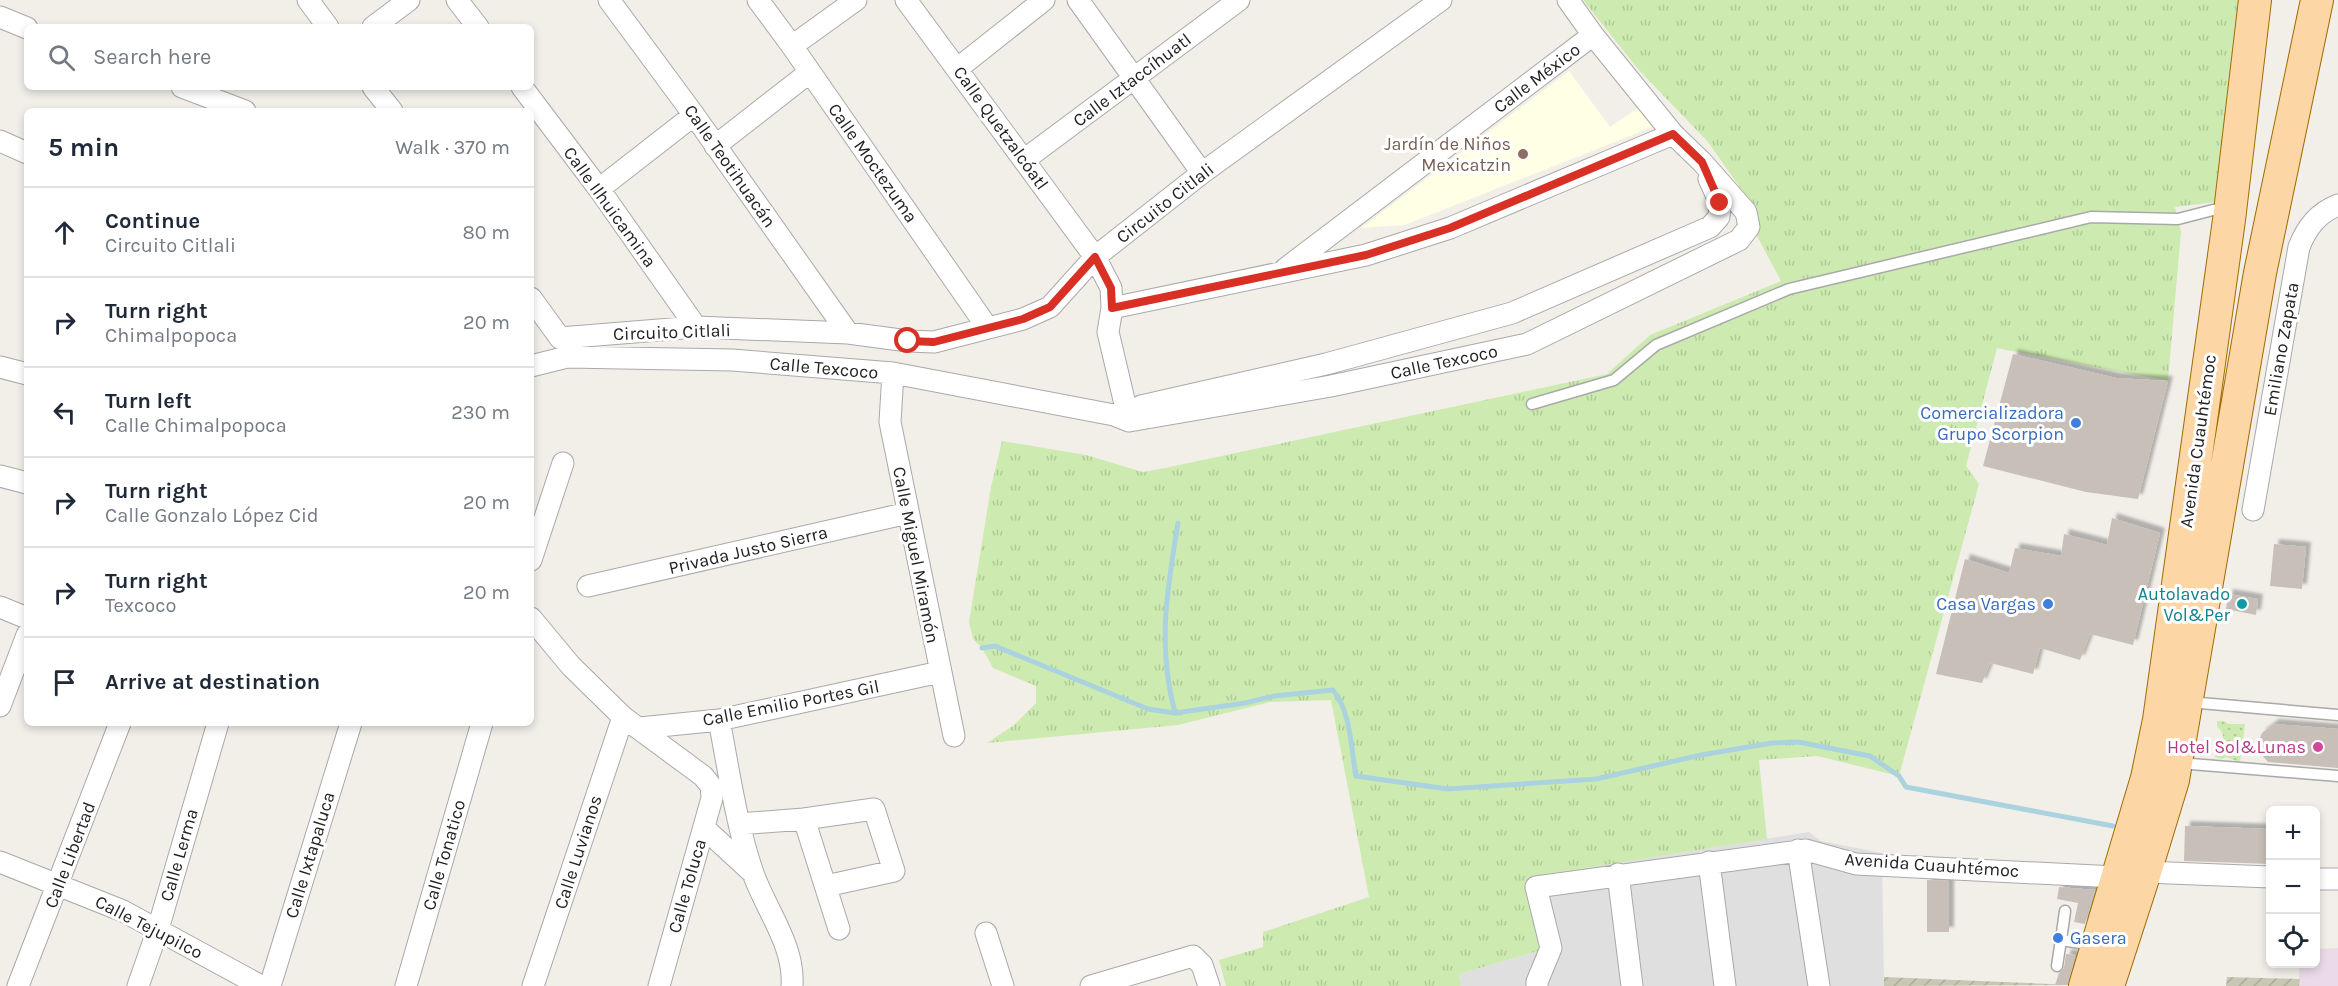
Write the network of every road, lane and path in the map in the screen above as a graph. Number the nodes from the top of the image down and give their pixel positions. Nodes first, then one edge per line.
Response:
1 (308, 0) edge
2 (409, 0) edge
3 (458, 0) edge
4 (609, 0) edge
5 (758, 0) edge
6 (856, 0) edge
7 (906, 0) edge
8 (1044, 0) edge
9 (1078, 0) edge
10 (1239, 0) edge
11 (1441, 0) edge
12 (1568, 0) edge
13 (2255, 0) edge
14 (2317, 0) edge
15 (0, 17) edge
16 (326, 24) edge
17 (377, 24) edge
18 (476, 24) edge
19 (24, 27) edge
20 (1593, 35) junction
21 (792, 46) junction
22 (957, 69) junction
23 (810, 72) junction
24 (1135, 78) junction
25 (190, 90) edge
26 (375, 90) edge
27 (524, 90) edge
28 (237, 108) edge
29 (390, 108) edge
30 (694, 115) junction
31 (1673, 134) junction
32 (0, 141) edge
33 (715, 146) junction
34 (24, 152) edge
35 (1024, 160) junction
36 (1702, 162) junction
37 (1202, 173) junction
38 (599, 189) junction
39 (2338, 205) edge
40 (2230, 209) junction
41 (1095, 257) junction
42 (1280, 273) junction
43 (534, 302) edge
44 (1112, 308) junction
45 (696, 327) junction
46 (987, 327) junction
47 (848, 333) junction
48 (534, 365) edge
49 (0, 367) edge
50 (24, 373) edge
51 (893, 373) junction
52 (1533, 404) dead end
53 (1123, 415) junction
54 (563, 463) dead end
55 (0, 476) edge
56 (24, 482) edge
57 (2253, 510) dead end
58 (908, 513) junction
59 (534, 551) edge
60 (588, 586) dead end
61 (0, 607) edge
62 (24, 617) edge
63 (534, 622) edge
64 (24, 642) edge
65 (940, 672) junction
66 (2186, 702) junction
67 (0, 706) edge
68 (2338, 715) edge
69 (719, 720) junction
70 (631, 722) junction
71 (119, 726) edge
72 (217, 726) edge
73 (350, 726) edge
74 (481, 726) edge
75 (954, 736) dead end
76 (2175, 763) junction
77 (2338, 776) edge
78 (804, 819) junction
79 (739, 824) junction
80 (704, 828) junction
81 (1798, 850) junction
82 (0, 862) edge
83 (1709, 862) junction
84 (753, 874) junction
85 (1618, 874) junction
86 (2131, 875) junction
87 (2266, 877) edge
88 (2320, 879) edge
89 (2338, 879) edge
90 (58, 885) junction
91 (826, 886) junction
92 (2065, 911) dead end
93 (158, 929) junction
94 (839, 929) dead end
95 (986, 933) dead end
96 (2061, 940) junction
97 (2098, 946) junction
98 (2057, 966) dead end
99 (18, 986) edge
100 (138, 986) edge
101 (261, 986) edge
102 (270, 986) edge
103 (406, 986) edge
104 (533, 986) edge
105 (659, 986) edge
106 (792, 986) edge
107 (1003, 986) edge
108 (1091, 986) edge
109 (1209, 986) edge
110 (1537, 986) edge
111 (1632, 986) edge
112 (1725, 986) edge
113 (1819, 986) edge
114 (2085, 986) edge
115 (2108, 986) edge

1 - 16 street
2 - 17 street
3 - 18 street
4 - 30 street, Calle Teotihuacán
5 - 21 street, Calle Moctezuma
6 - 21 street
7 - 22 street, Calle Quetzalcóatl
8 - 22 street
9 - 24 street
10 - 24 street, Calle Iztaccíhuatl
11 - 37 street, Circuito Citlali
12 - 20 street
13 - 40 main road, Avenida Cuauhtémoc
14 - 66 main road
15 - 19 street
20 - 31 street
20 - 42 street, Calle México
21 - 23 street, Calle Moctezuma
22 - 35 street, Calle Quetzalcóatl
23 - 33 street
23 - 46 street, Calle Moctezuma
24 - 35 street, Calle Iztaccíhuatl
24 - 37 street
25 - 28 street
26 - 29 street
27 - 38 street, Calle Ilhuicamina
30 - 33 street, Calle Teotihuacán
30 - 38 street
31 - 36 street
31 - 42 street
32 - 34 street
33 - 47 street, Calle Teotihuacán
35 - 41 street, Calle Quetzalcóatl
36 - 53 street, Calle Texcoco
36 - 53 street, Calle Texcoco
37 - 41 street, Circuito Citlali
38 - 45 street, Calle Ilhuicamina
39 - 57 street, Emiliano Zapata
40 - 52 lane
40 - 86 main road, Avenida Cuauhtémoc
41 - 44 street, Calle Quetzalcóatl
41 - 46 street, Circuito Citlali
42 - 44 street
43 - 45 street, Circuito Citlali
44 - 53 street
45 - 47 street, Circuito Citlali
46 - 47 street, Circuito Citlali
48 - 51 street, Calle Texcoco
49 - 50 street
51 - 53 street, Calle Texcoco
51 - 58 street, Calle Miguel Miramón
54 - 59 street
55 - 56 street
58 - 60 street, Privada Justo Sierra
58 - 65 street, Calle Miguel Miramón
61 - 62 street
63 - 70 street
64 - 67 street
65 - 69 street, Calle Emilio Portes Gil
65 - 75 street, Calle Miguel Miramón
66 - 68 lane
66 - 76 main road
69 - 70 street, Calle Emilio Portes Gil
69 - 79 street
70 - 80 street, Calle Toluca
70 - 104 street, Calle Luvianos
71 - 90 street, Calle Libertad
72 - 93 street, Calle Lerma
73 - 102 street, Calle Ixtapaluca
74 - 103 street, Calle Tonatico
76 - 77 lane
76 - 86 main road
78 - 79 street
78 - 91 street
78 - 91 street
79 - 84 street
80 - 84 street
80 - 105 street, Calle Toluca
81 - 83 street, Avenida Cuauhtémoc
81 - 86 street, Avenida Cuauhtémoc
81 - 113 street
82 - 90 street, Calle Tejupilco
83 - 85 street, Avenida Cuauhtémoc
83 - 112 street
84 - 106 street
85 - 110 street, Avenida Cuauhtémoc
85 - 111 street
86 - 87 street
86 - 97 main road, Avenida Cuauhtémoc
86 - 115 main road
88 - 89 street
90 - 93 street, Calle Tejupilco
90 - 99 street, Calle Libertad
91 - 94 street
92 - 96 lane
93 - 100 street, Calle Lerma
93 - 101 street, Calle Tejupilco
95 - 107 street
96 - 97 lane
96 - 98 lane
97 - 114 main road, Avenida Cuauhtémoc
108 - 109 street

